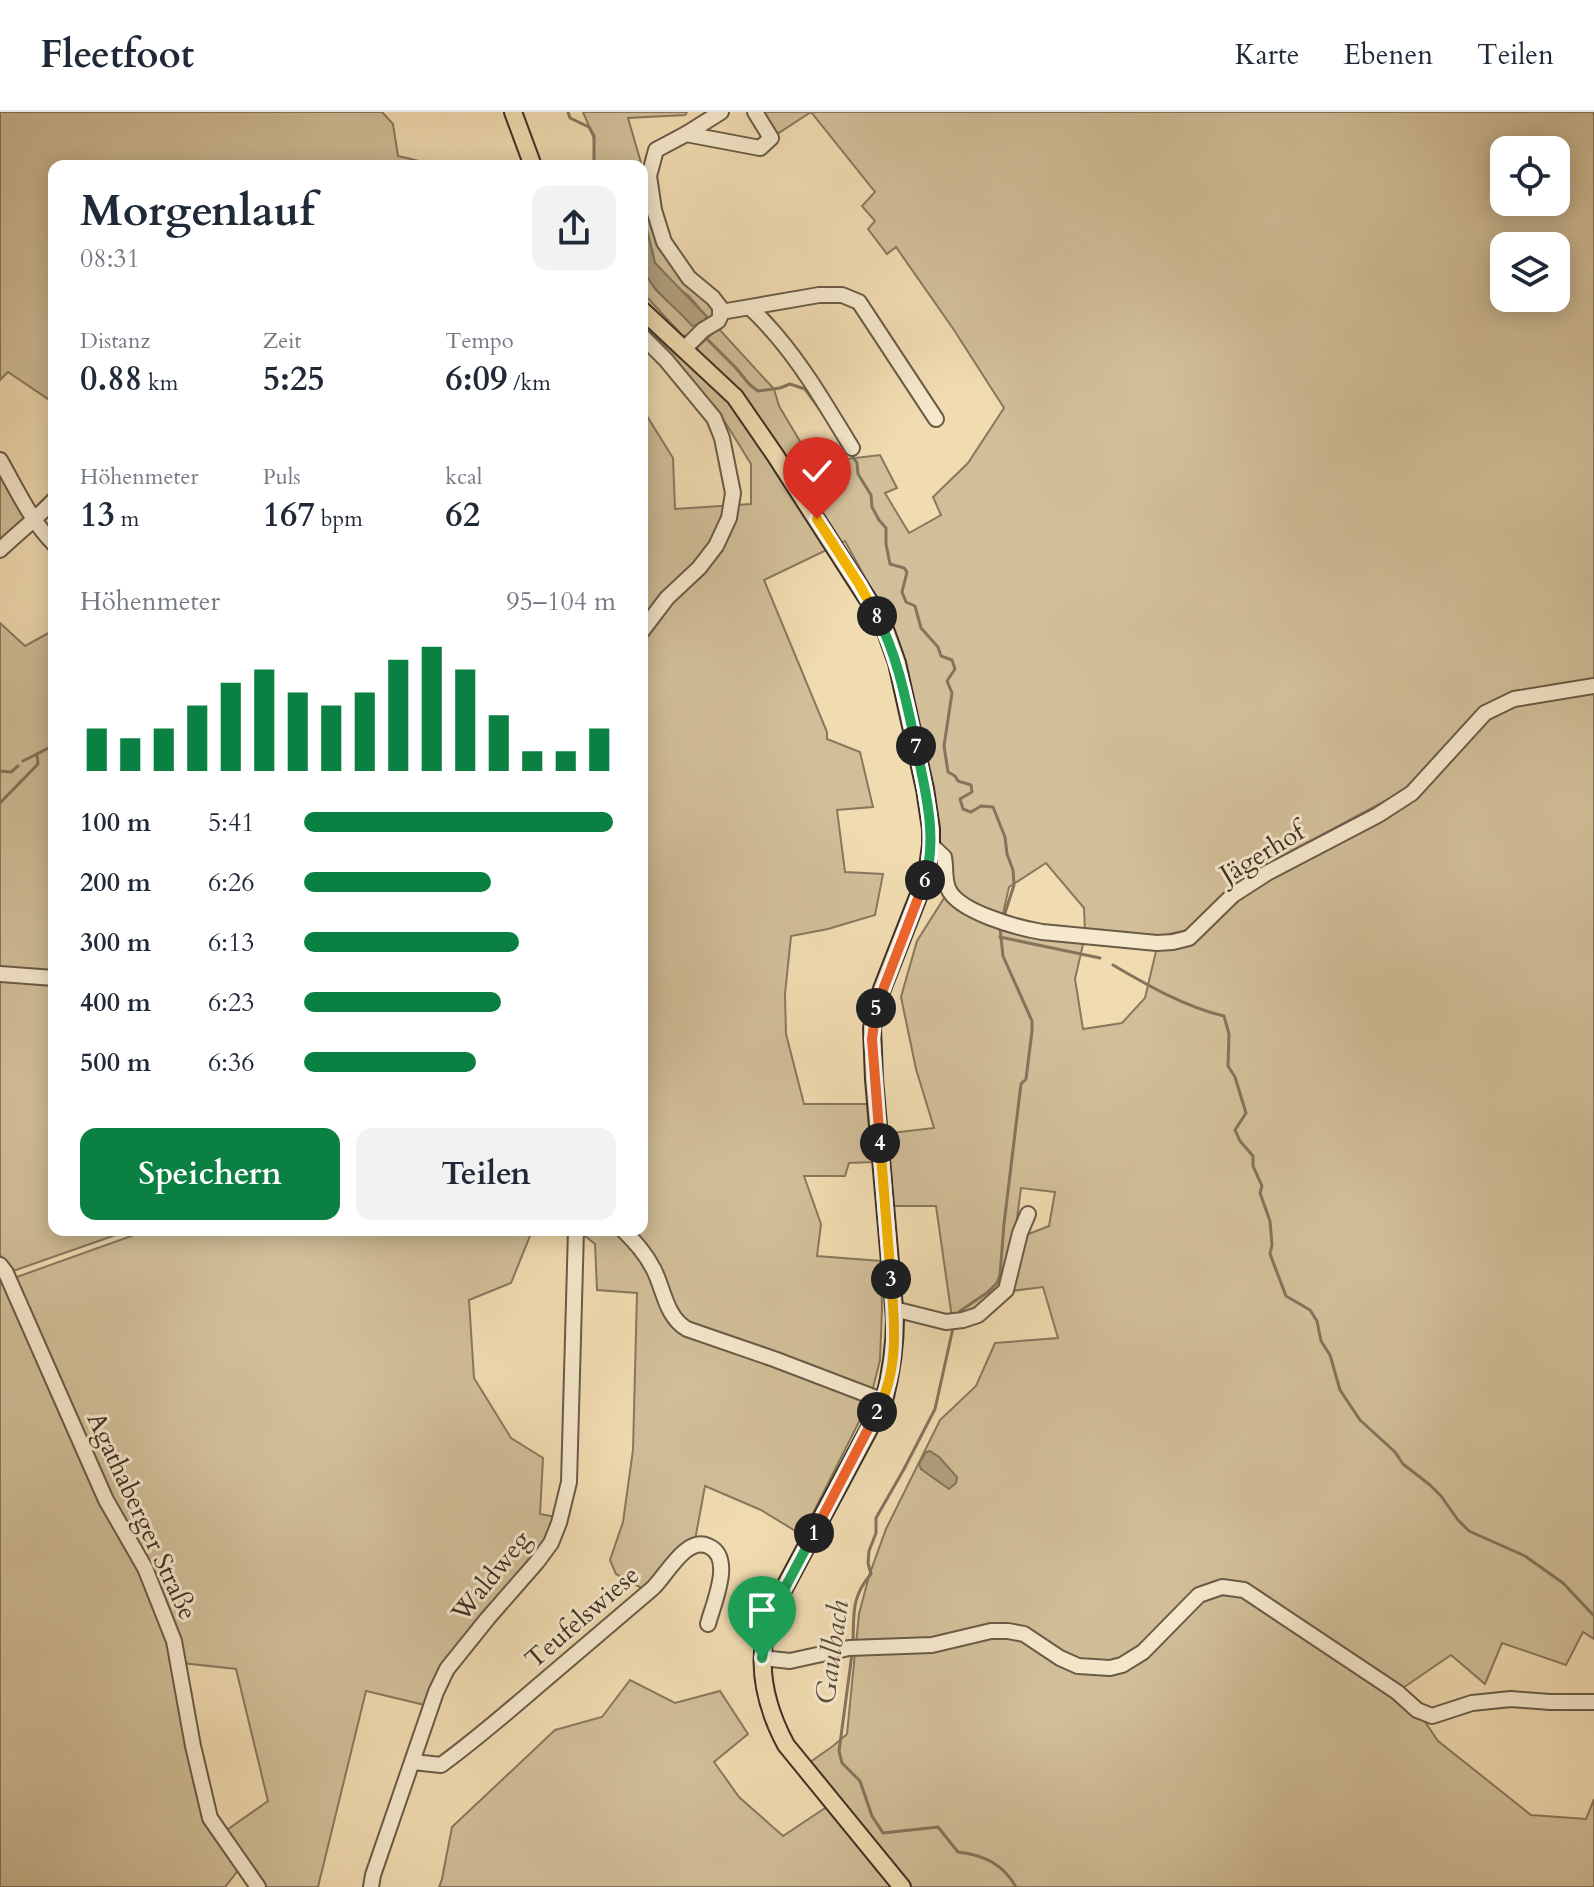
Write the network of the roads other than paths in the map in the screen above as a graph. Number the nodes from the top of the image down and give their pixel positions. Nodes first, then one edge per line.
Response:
1 (513, 112) edge
2 (721, 112) edge
3 (755, 112) edge
4 (686, 134) junction
5 (531, 160) edge
6 (750, 308) junction
7 (721, 312) junction
8 (648, 316) edge
9 (648, 342) edge
10 (684, 349) junction
11 (936, 419) dead end
12 (852, 448) dead end
13 (0, 460) edge
14 (48, 506) edge
15 (35, 520) junction
16 (48, 536) edge
17 (0, 550) edge
18 (648, 623) edge
19 (1594, 686) edge
20 (931, 845) junction
21 (0, 974) edge
22 (48, 978) edge
23 (1028, 1214) dead end
24 (576, 1236) edge
25 (629, 1236) edge
26 (0, 1265) edge
27 (894, 1309) junction
28 (884, 1401) junction
29 (708, 1624) dead end
30 (762, 1658) junction
31 (1594, 1702) edge
32 (413, 1762) junction
33 (258, 1887) edge
34 (371, 1887) edge
35 (902, 1887) edge

1 - 5 main road
2 - 4 street
3 - 4 street
4 - 7 street
6 - 7 street
6 - 11 street
6 - 12 street
7 - 10 street
8 - 10 main road
9 - 18 street
10 - 20 main road
13 - 15 street
14 - 15 street
15 - 16 street
15 - 17 street
19 - 20 street, Jägerhof
20 - 27 main road
21 - 22 street
23 - 27 street
24 - 32 street, Waldweg
25 - 28 street
26 - 33 street, Agathaberger Straße
27 - 28 main road
28 - 30 main road
29 - 32 street, Teufelswiese
30 - 31 street
30 - 35 main road
32 - 34 street, Waldweg

